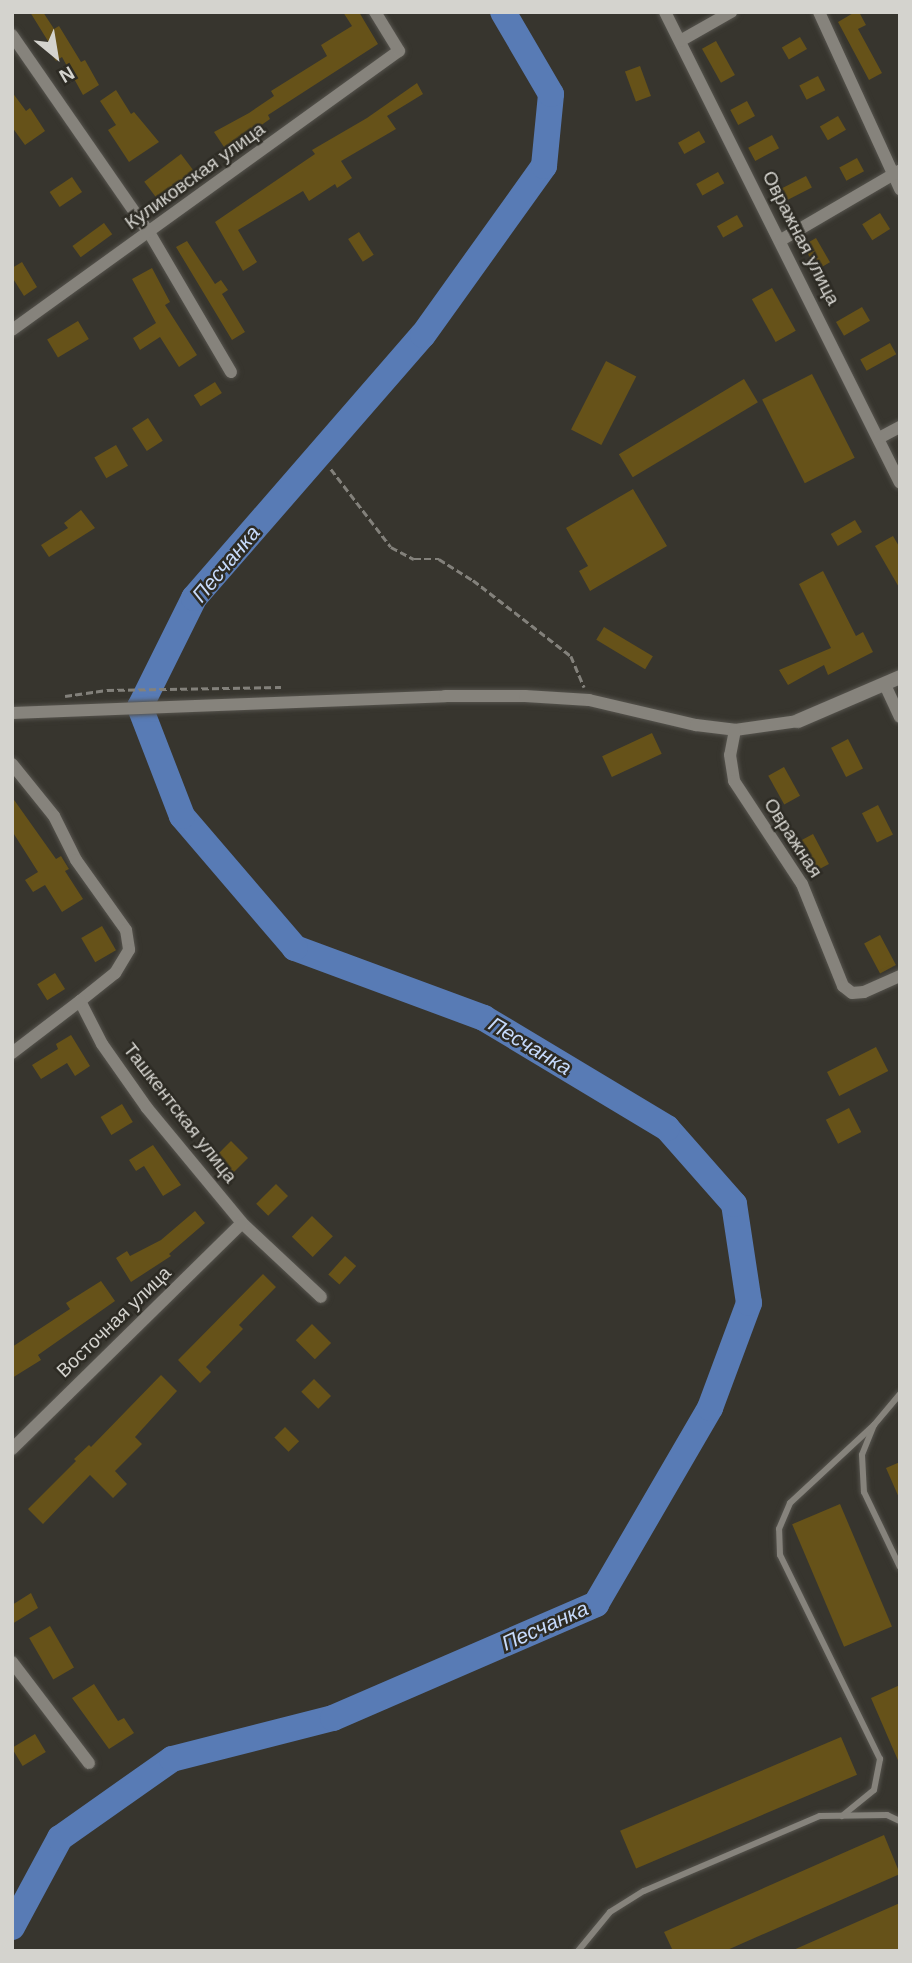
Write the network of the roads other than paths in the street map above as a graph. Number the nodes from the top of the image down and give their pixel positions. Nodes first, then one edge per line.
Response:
1 (375, 12) edge
2 (665, 12) edge
3 (732, 12) edge
4 (819, 12) edge
5 (12, 34) edge
6 (680, 41) junction
7 (897, 173) edge
8 (900, 189) edge
9 (150, 234) junction
10 (781, 240) junction
11 (12, 330) edge
12 (231, 372) dead end
13 (900, 427) edge
14 (879, 438) junction
15 (900, 483) edge
16 (900, 677) edge
17 (885, 685) junction
18 (12, 713) edge
19 (900, 717) edge
20 (798, 721) joint
21 (734, 730) junction
22 (12, 764) edge
23 (900, 976) edge
24 (80, 1001) junction
25 (12, 1053) edge
26 (242, 1223) junction
27 (321, 1297) dead end
28 (900, 1394) edge
29 (874, 1425) junction
30 (12, 1449) edge
31 (900, 1567) edge
32 (12, 1662) edge
33 (89, 1763) dead end
34 (842, 1815) junction
35 (900, 1821) edge
36 (578, 1951) edge

1 - 9 street, Куликовская улица
2 - 6 street, Овражная улица
3 - 6 street
4 - 7 street
5 - 9 street
6 - 10 street, Овражная улица
7 - 8 street
7 - 10 street
9 - 11 street, Куликовская улица
9 - 12 street
10 - 14 street, Овражная улица
13 - 14 street
14 - 15 street, Овражная улица
16 - 17 street
17 - 19 street
17 - 20 street
18 - 21 street
20 - 21 street
21 - 23 street, Овражная
22 - 24 street
24 - 25 street
24 - 26 street, Ташкентская улица
26 - 27 street, Ташкентская улица
26 - 30 street, Восточная улица
28 - 29 lane
29 - 31 lane
29 - 34 lane
32 - 33 street
34 - 35 lane
34 - 36 lane

